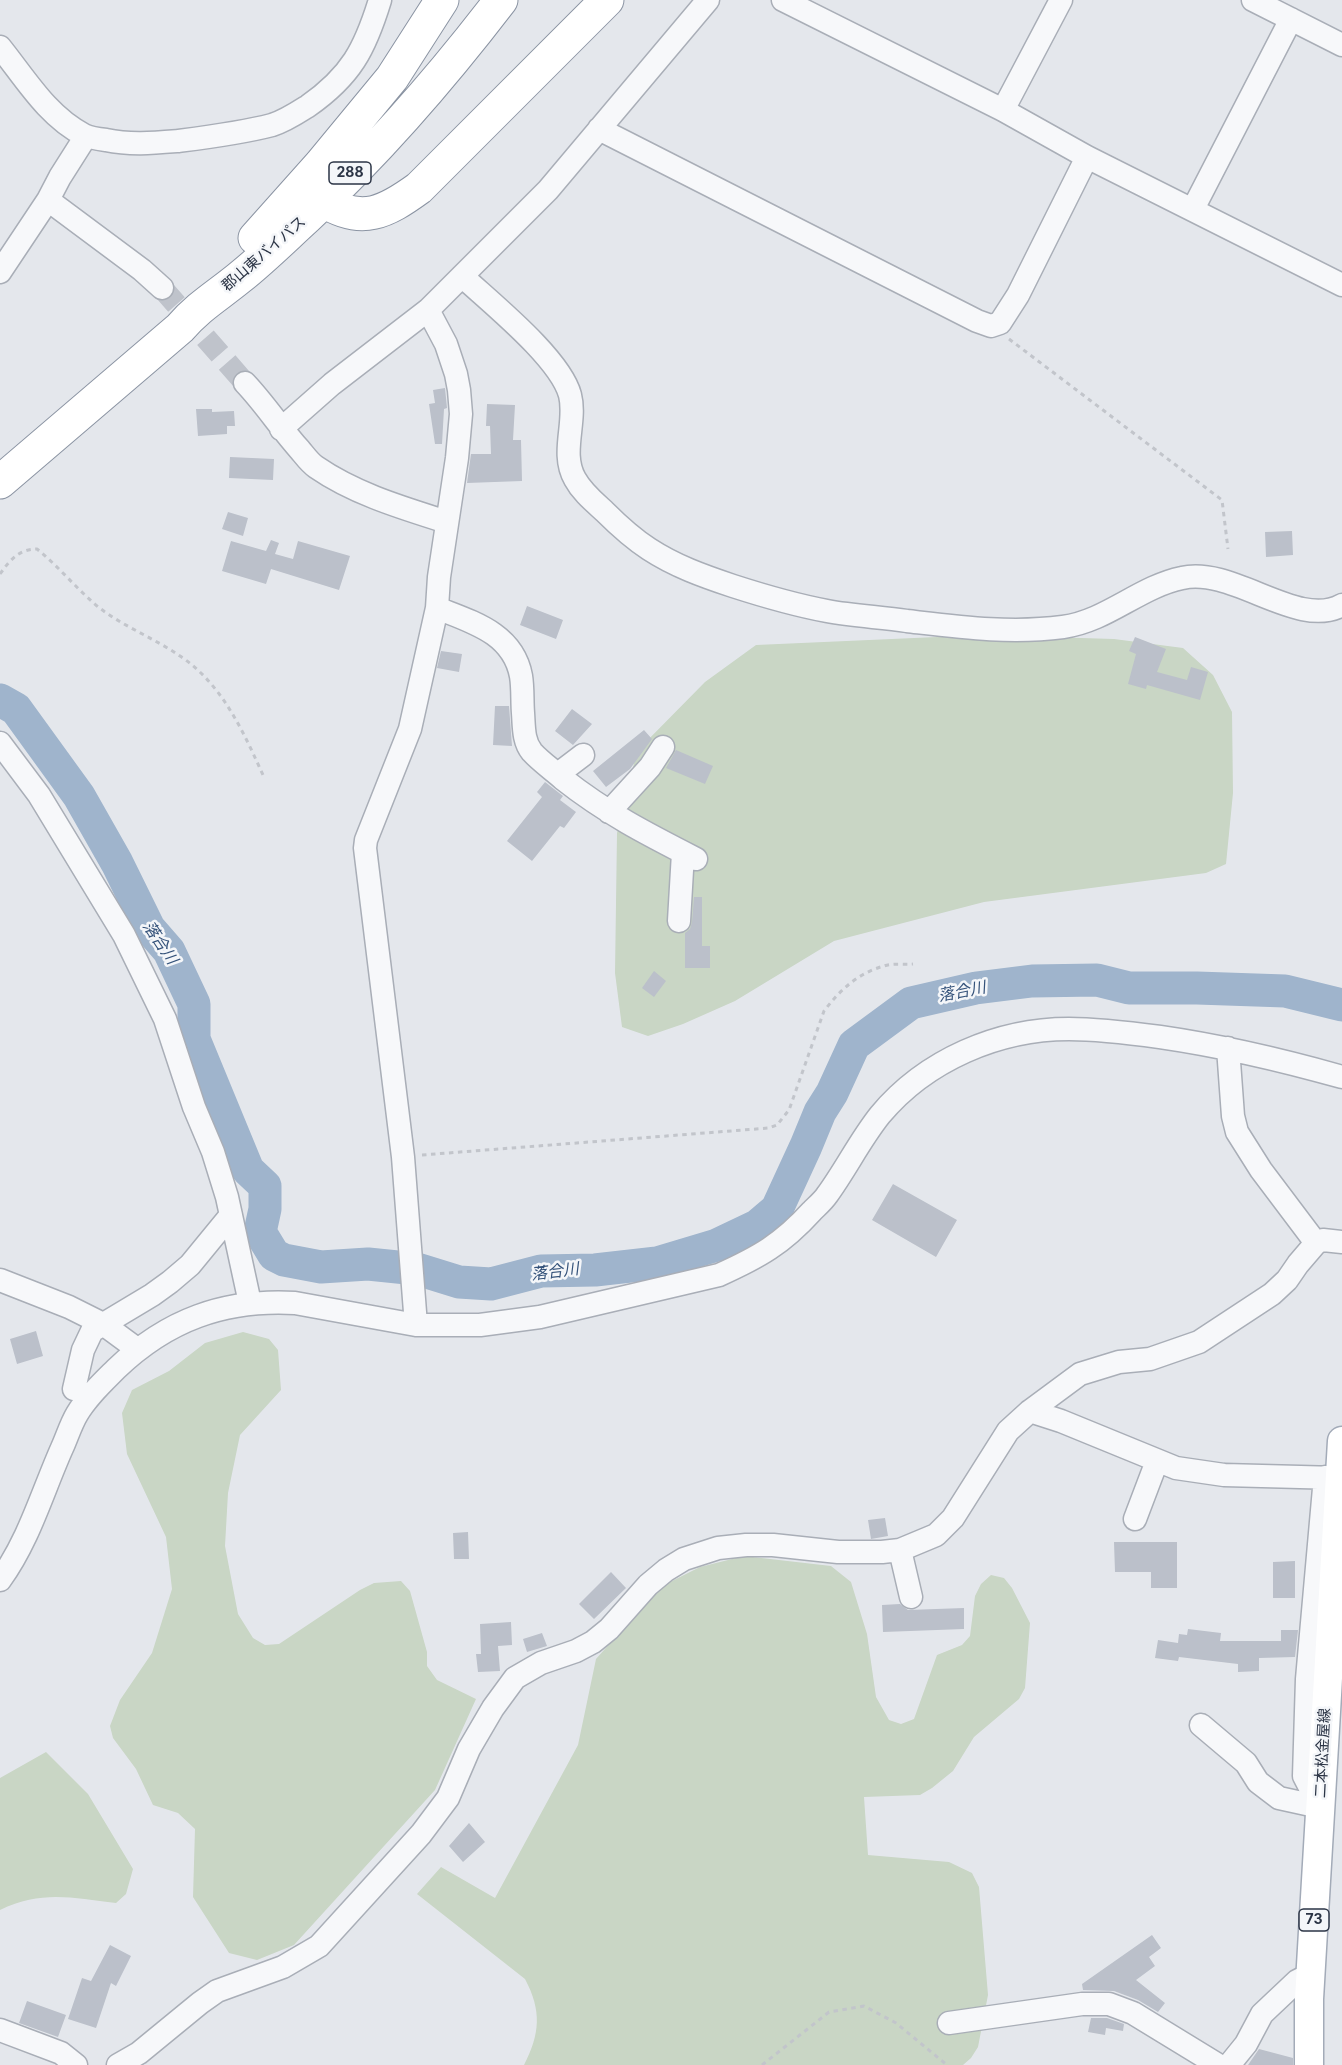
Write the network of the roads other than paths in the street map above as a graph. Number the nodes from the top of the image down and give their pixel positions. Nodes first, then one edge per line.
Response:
1 (380, 0) edge
2 (442, 0) edge
3 (501, 0) edge
4 (607, 0) edge
5 (708, 0) edge
6 (783, 0) edge
7 (1061, 0) edge
8 (1253, 0) edge
9 (1291, 19) junction
10 (1342, 45) edge
11 (0, 47) edge
12 (1004, 110) junction
13 (599, 129) junction
14 (86, 136) junction
15 (1087, 157) junction
16 (48, 200) junction
17 (324, 201) junction
18 (1193, 209) junction
19 (0, 272) edge
20 (462, 276) junction
21 (1342, 285) edge
22 (162, 288) tunnel mouth
23 (428, 310) junction
24 (188, 319) junction
25 (245, 383) tunnel mouth
26 (280, 429) junction
27 (0, 482) edge
28 (447, 522) junction
29 (1342, 605) edge
30 (437, 608) junction
31 (0, 743) edge
32 (663, 747) dead end
33 (583, 755) dead end
34 (558, 774) junction
35 (609, 812) junction
36 (679, 921) dead end
37 (1228, 1048) junction
38 (1342, 1077) edge
39 (231, 1215) junction
40 (1342, 1242) edge
41 (1316, 1243) junction
42 (0, 1280) edge
43 (250, 1303) junction
44 (103, 1324) junction
45 (416, 1325) junction
46 (137, 1349) junction
47 (74, 1389) dead end
48 (1030, 1411) junction
49 (1342, 1441) edge
50 (1157, 1461) junction
51 (1332, 1477) junction
52 (1135, 1519) dead end
53 (900, 1550) junction
54 (0, 1580) edge
55 (911, 1597) dead end
56 (1201, 1725) dead end
57 (1320, 1807) junction
58 (1311, 1974) junction
59 (949, 2023) dead end
60 (0, 2030) edge
61 (76, 2065) edge
62 (118, 2065) edge
63 (1218, 2065) edge
64 (1228, 2065) edge
65 (1309, 2065) edge

1 - 14 street
2 - 24 highway
3 - 17 highway, 郡山東バイパス / 288
4 - 17 highway
5 - 13 street
6 - 12 street
7 - 12 street
8 - 9 street
9 - 10 street
9 - 18 street
11 - 14 street
12 - 15 street
13 - 15 street
13 - 20 street
14 - 16 street
15 - 18 street
16 - 19 street
16 - 22 street
17 - 24 highway, 郡山東バイパス / 288
18 - 21 street
20 - 23 street
20 - 29 street
23 - 26 street
23 - 28 street
24 - 27 highway, 郡山東バイパス / 288
25 - 26 street
26 - 28 street
28 - 30 street
30 - 34 street
30 - 45 street
31 - 39 street
32 - 35 street
33 - 34 street
34 - 35 street
35 - 36 street
37 - 38 street
37 - 41 street
37 - 45 street
39 - 43 street
39 - 44 street
40 - 41 street
41 - 48 street
42 - 44 street
43 - 45 street
43 - 46 street
44 - 46 street
44 - 47 street
46 - 54 street
48 - 50 street
48 - 53 street
49 - 51 main road, 二本松金屋線 / 73
50 - 51 street
50 - 52 street
51 - 57 main road, 二本松金屋線 / 73
53 - 55 street
53 - 62 street
56 - 57 street
57 - 58 main road, 二本松金屋線 / 73
58 - 64 street
58 - 65 main road, 二本松金屋線 / 73
59 - 63 street
60 - 61 street

